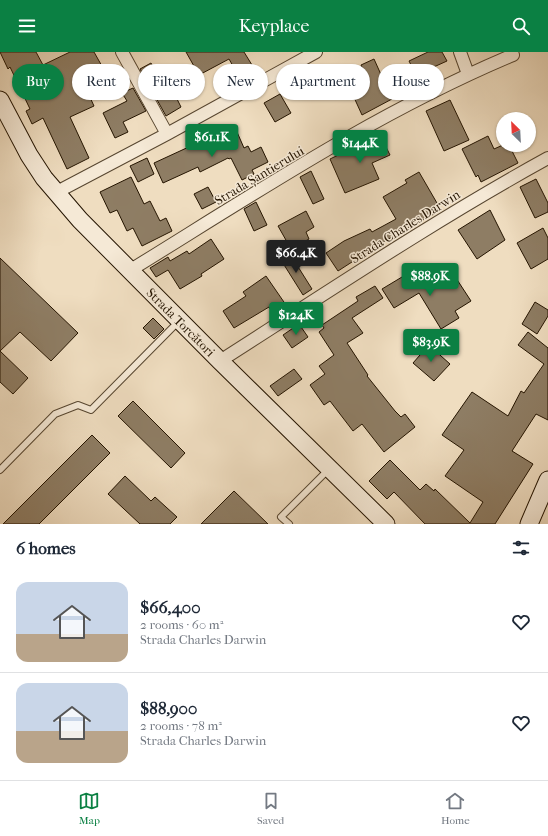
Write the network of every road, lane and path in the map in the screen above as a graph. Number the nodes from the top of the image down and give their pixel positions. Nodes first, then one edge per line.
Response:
1 (122, 52) edge
2 (316, 52) edge
3 (460, 52) edge
4 (513, 55) dead end
5 (468, 74) junction
6 (0, 100) edge
7 (167, 134) junction
8 (548, 158) edge
9 (55, 193) junction
10 (129, 271) junction
11 (180, 321) junction
12 (220, 361) junction
13 (329, 469) junction
14 (0, 470) edge
15 (548, 480) edge
16 (289, 524) edge
17 (386, 524) edge
18 (530, 524) edge

1 - 7 street
2 - 7 street
3 - 5 street
4 - 5 street, Strada Șantierului
5 - 10 street, Strada Șantierului
6 - 9 street, Strada Torcători
7 - 9 street
8 - 12 street, Strada Charles Darwin
9 - 10 street, Strada Torcători
10 - 11 street, Strada Torcători
11 - 12 street, Strada Torcători
11 - 14 lane
12 - 13 street, Strada Torcători
13 - 16 lane
13 - 17 street, Strada Torcători
15 - 18 street

